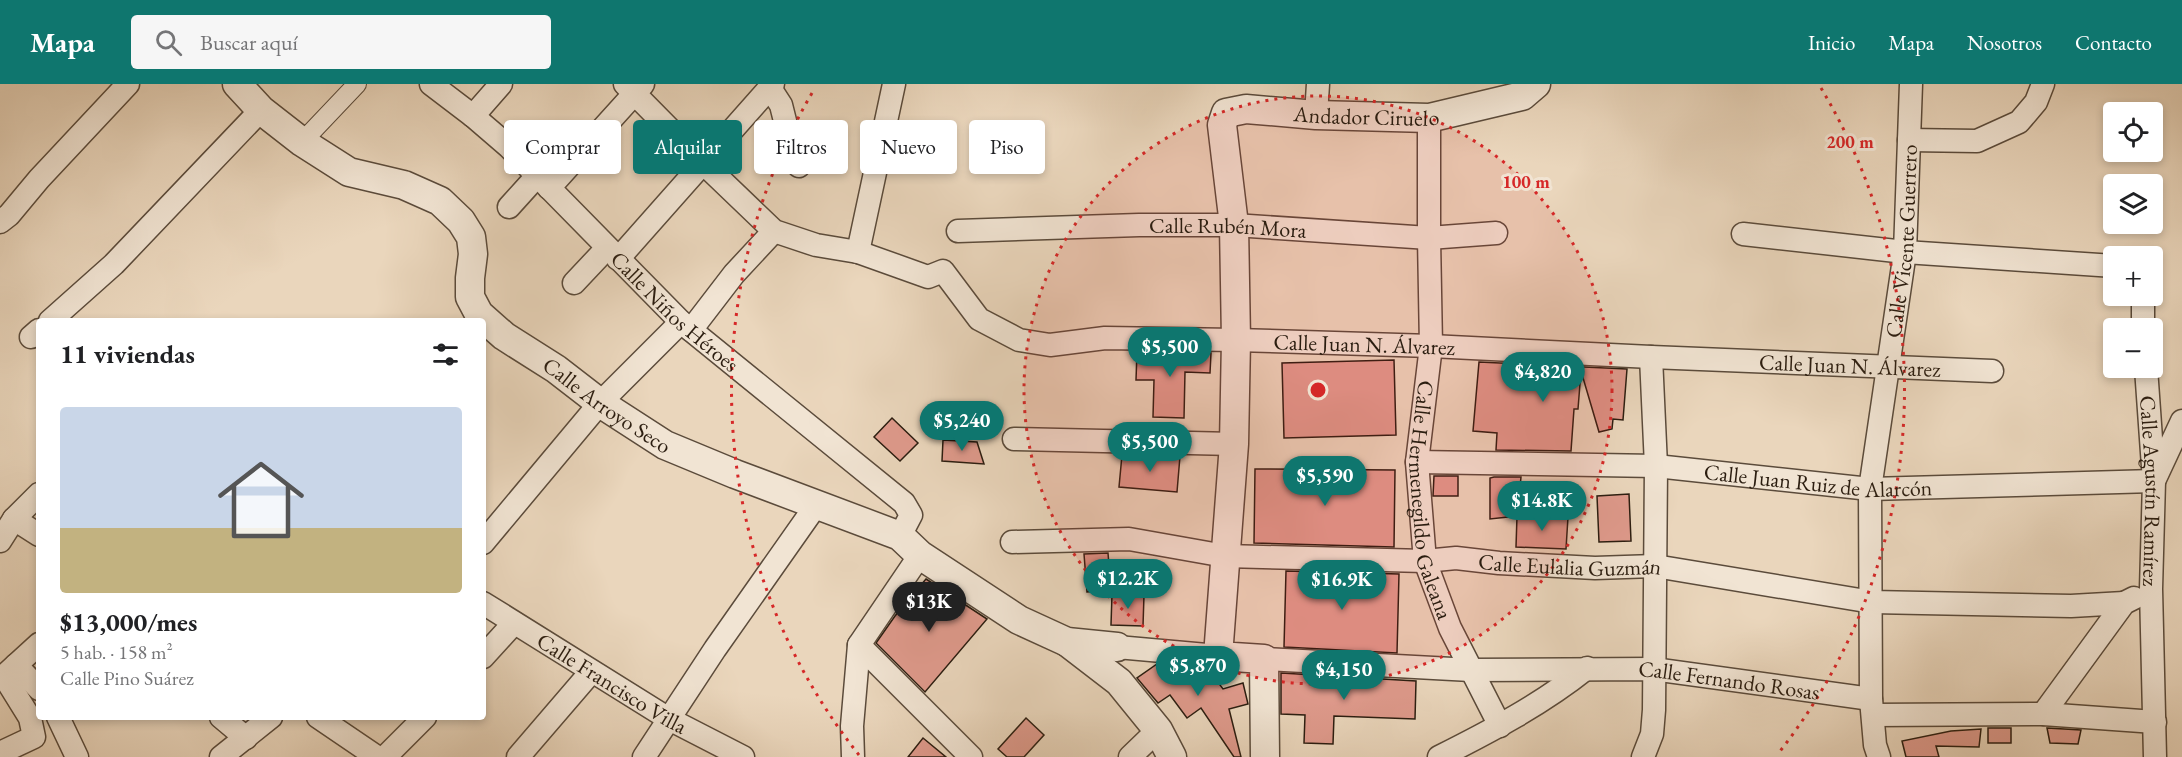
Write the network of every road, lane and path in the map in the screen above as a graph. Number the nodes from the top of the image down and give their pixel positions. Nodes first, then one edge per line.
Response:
1 (128, 84) edge
2 (237, 84) edge
3 (357, 84) edge
4 (430, 84) edge
5 (501, 84) edge
6 (894, 84) edge
7 (1318, 84) edge
8 (1536, 84) edge
9 (1911, 84) edge
10 (2043, 84) edge
11 (771, 86) edge
12 (634, 87) edge
13 (261, 110) junction
14 (1316, 115) junction
15 (473, 116) junction
16 (1429, 118) junction
17 (664, 120) edge
18 (740, 120) edge
19 (785, 120) edge
20 (1909, 140) junction
21 (302, 142) junction
22 (690, 174) edge
23 (715, 174) edge
24 (543, 182) junction
25 (509, 207) dead end
26 (0, 222) edge
27 (1234, 225) junction
28 (774, 231) junction
29 (958, 231) dead end
30 (1496, 233) dead end
31 (1743, 234) dead end
32 (1429, 238) junction
33 (858, 252) junction
34 (1905, 252) junction
35 (613, 254) junction
36 (2103, 265) edge
37 (574, 283) dead end
38 (53, 318) edge
39 (484, 318) edge
40 (486, 320) edge
41 (686, 326) junction
42 (1236, 340) junction
43 (1431, 346) junction
44 (1651, 357) junction
45 (1888, 366) junction
46 (1992, 371) dead end
47 (2147, 378) edge
48 (600, 403) junction
49 (2182, 421) edge
50 (1014, 439) dead end
51 (1234, 444) junction
52 (1417, 462) junction
53 (1656, 466) junction
54 (2154, 481) junction
55 (1870, 489) junction
56 (36, 497) edge
57 (817, 504) junction
58 (14, 519) junction
59 (36, 533) edge
60 (486, 539) edge
61 (0, 541) edge
62 (1012, 542) dead end
63 (910, 546) junction
64 (1225, 556) junction
65 (1425, 561) junction
66 (1655, 566) junction
67 (2151, 589) junction
68 (1872, 602) junction
69 (2124, 603) junction
70 (486, 605) edge
71 (514, 623) junction
72 (1067, 642) junction
73 (859, 645) junction
74 (36, 647) edge
75 (1117, 647) joint
76 (486, 654) edge
77 (1218, 656) junction
78 (1264, 660) junction
79 (1587, 668) junction
80 (1653, 669) junction
81 (1471, 670) junction
82 (7, 671) edge
83 (591, 672) junction
84 (36, 687) edge
85 (1872, 707) junction
86 (2043, 714) junction
87 (59, 720) edge
88 (225, 720) edge
89 (268, 720) edge
90 (322, 720) edge
91 (421, 720) edge
92 (669, 720) junction
93 (2155, 722) junction
94 (1500, 726) junction
95 (1158, 730) junction
96 (246, 738) junction
97 (0, 753) edge
98 (77, 757) edge
99 (221, 757) edge
100 (376, 757) edge
101 (385, 757) edge
102 (518, 757) edge
103 (644, 757) edge
104 (743, 757) edge
105 (852, 757) edge
106 (971, 757) edge
107 (1130, 757) edge
108 (1173, 757) edge
109 (1265, 757) edge
110 (1439, 757) edge
111 (1643, 757) edge
112 (1879, 757) edge
113 (2155, 757) edge

1 - 26 street
2 - 13 street, Calle Arroyo Seco
3 - 21 street
4 - 15 street, Calle Niños Héroes
5 - 15 street
6 - 33 street
7 - 14 street
8 - 16 street, Andador Ciruelo
9 - 20 street, Calle Vicente Guerrero
10 - 20 street
11 - 18 street
11 - 19 street
12 - 17 street
12 - 24 street
13 - 21 street, Calle Arroyo Seco
13 - 38 street
14 - 16 street, Andador Ciruelo
14 - 27 street, Andador Ciruelo
15 - 24 street, Calle Niños Héroes
16 - 32 street, Calle Hermenegildo Galeana
20 - 34 street, Calle Vicente Guerrero
21 - 39 street, Calle Arroyo Seco
22 - 35 street
23 - 28 street
24 - 25 street
24 - 35 street, Calle Niños Héroes
27 - 29 street, Calle Rubén Mora
27 - 32 street, Calle Rubén Mora
27 - 42 street
28 - 33 street, Calle Juan N. Álvarez
28 - 41 street
30 - 32 street, Calle Rubén Mora
31 - 34 street
32 - 43 street, Calle Hermenegildo Galeana
33 - 42 street, Calle Juan N. Álvarez
34 - 36 street
34 - 45 street, Calle Vicente Guerrero
35 - 37 street
35 - 41 street, Calle Niños Héroes
40 - 48 street, Calle Arroyo Seco
41 - 48 street
41 - 63 street, Calle Niños Héroes
42 - 43 street, Calle Juan N. Álvarez
42 - 51 street
43 - 44 street, Calle Juan N. Álvarez
43 - 52 street, Calle Hermenegildo Galeana
44 - 45 street, Calle Juan N. Álvarez
44 - 53 street
45 - 46 street, Calle Juan N. Álvarez
45 - 55 street, Calle Vicente Guerrero
47 - 54 street, Calle Agustín Ramírez
48 - 57 street, Calle Arroyo Seco
48 - 60 street
49 - 54 street
50 - 51 street
51 - 64 street
52 - 53 street, Calle Juan Ruiz de Alarcón
52 - 65 street, Calle Hermenegildo Galeana
53 - 55 street, Calle Juan Ruiz de Alarcón
53 - 66 street
54 - 55 street, Calle Juan Ruiz de Alarcón
54 - 67 street, Calle Agustín Ramírez
55 - 68 street, Calle Vicente Guerrero
56 - 58 street
57 - 63 street, Calle Arroyo Seco
57 - 92 street
58 - 59 street
58 - 61 street
62 - 64 street, Calle Eulalia Guzmán
63 - 72 street, Calle Arroyo Seco
63 - 73 street
64 - 65 street, Calle Eulalia Guzmán
64 - 77 street
65 - 66 street, Calle Eulalia Guzmán
65 - 81 street, Calle Hermenegildo Galeana
66 - 68 street, Calle Eulalia Guzmán
66 - 80 street
67 - 69 street, Calle Agustín Ramírez
67 - 93 street
68 - 69 street, Calle Eulalia Guzmán
68 - 85 street, Calle Vicente Guerrero
69 - 86 street, Calle Agustín Ramírez
70 - 71 street, Calle Francisco Villa
71 - 76 street
71 - 83 street, Calle Francisco Villa
72 - 75 street, Calle Arroyo Seco
72 - 95 street, Calle Arroyo Seco
73 - 105 street
73 - 106 street
74 - 82 street
75 - 77 street, Calle Fernando Rosas
77 - 78 street, Calle Fernando Rosas
78 - 81 street, Calle Fernando Rosas
78 - 109 street
79 - 80 street, Calle Fernando Rosas
79 - 81 street, Calle Fernando Rosas
79 - 94 street
80 - 85 street, Calle Fernando Rosas
80 - 111 street
81 - 94 street, Calle Hermenegildo Galeana
82 - 84 street
82 - 97 street
83 - 92 street, Calle Francisco Villa
83 - 102 street
85 - 86 street, Calle Fernando Rosas
85 - 112 street, Calle Vicente Guerrero
86 - 93 street, Calle Fernando Rosas
87 - 98 street
88 - 96 street
89 - 96 street
90 - 100 street
91 - 101 street
92 - 103 street
92 - 104 street, Calle Francisco Villa
93 - 113 street
94 - 110 street
95 - 107 street
95 - 108 street, Calle Arroyo Seco
96 - 99 street

